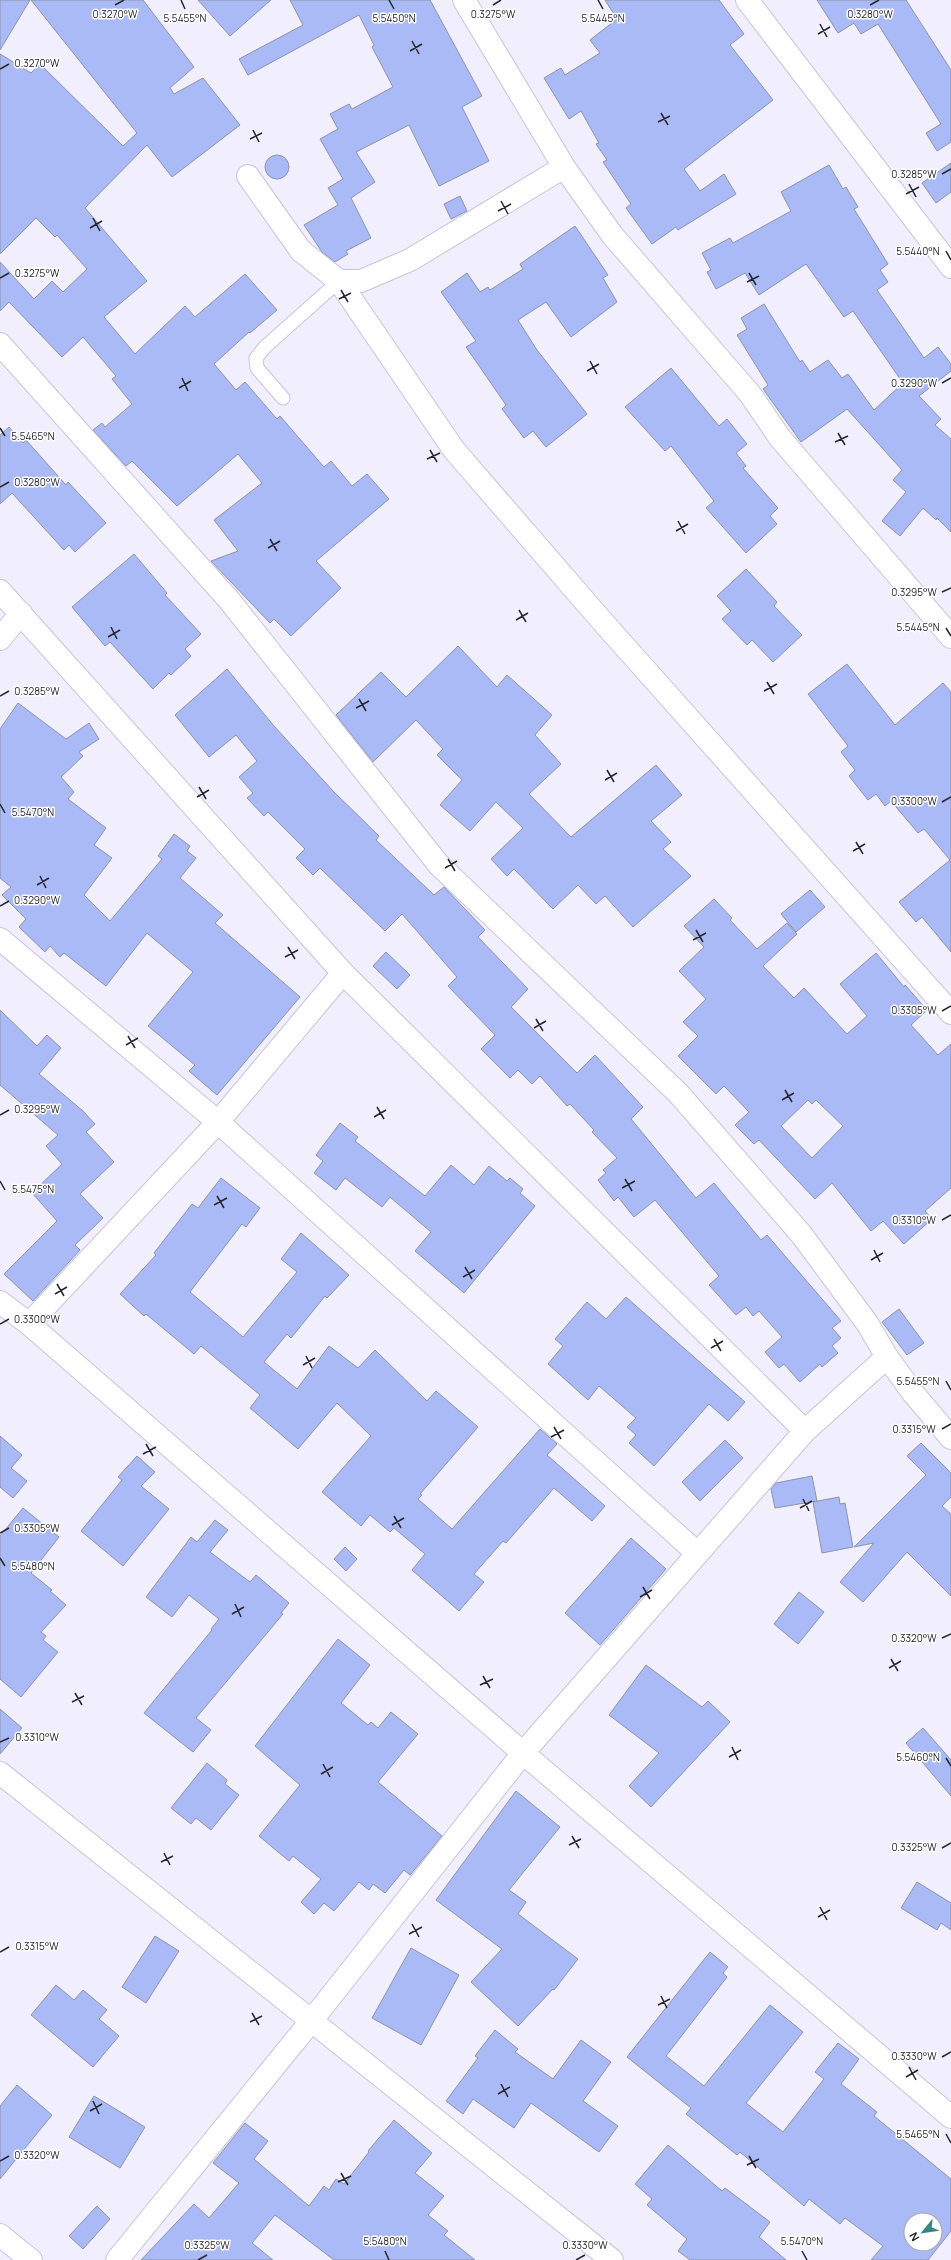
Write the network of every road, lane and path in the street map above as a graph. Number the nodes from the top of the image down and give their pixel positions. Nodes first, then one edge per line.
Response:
1 (464, 0) edge
2 (747, 0) edge
3 (564, 167) junction
4 (248, 176) dead end
5 (951, 267) edge
6 (338, 281) junction
7 (0, 344) edge
8 (283, 398) dead end
9 (0, 591) edge
10 (21, 613) junction
11 (951, 637) edge
12 (0, 639) edge
13 (0, 939) edge
14 (344, 973) junction
15 (951, 1013) edge
16 (218, 1122) junction
17 (0, 1302) edge
18 (29, 1324) junction
19 (887, 1357) junction
20 (805, 1430) junction
21 (951, 1438) edge
22 (696, 1552) junction
23 (523, 1753) junction
24 (0, 1773) edge
25 (312, 2020) junction
26 (951, 2117) edge
27 (0, 2236) edge
28 (32, 2260) edge
29 (117, 2260) edge
30 (612, 2260) edge

1 - 3 street
2 - 5 street
3 - 6 street
3 - 11 street
4 - 6 street
6 - 8 lane
6 - 15 street
7 - 19 street
9 - 10 street
10 - 12 street
10 - 14 street
13 - 16 street
14 - 16 street
14 - 20 street
16 - 18 street
16 - 22 street
17 - 18 street
18 - 23 street
19 - 20 street
19 - 21 street
20 - 22 street
22 - 23 street
23 - 25 street
23 - 26 street
24 - 25 street
25 - 29 street
25 - 30 street
27 - 28 street

